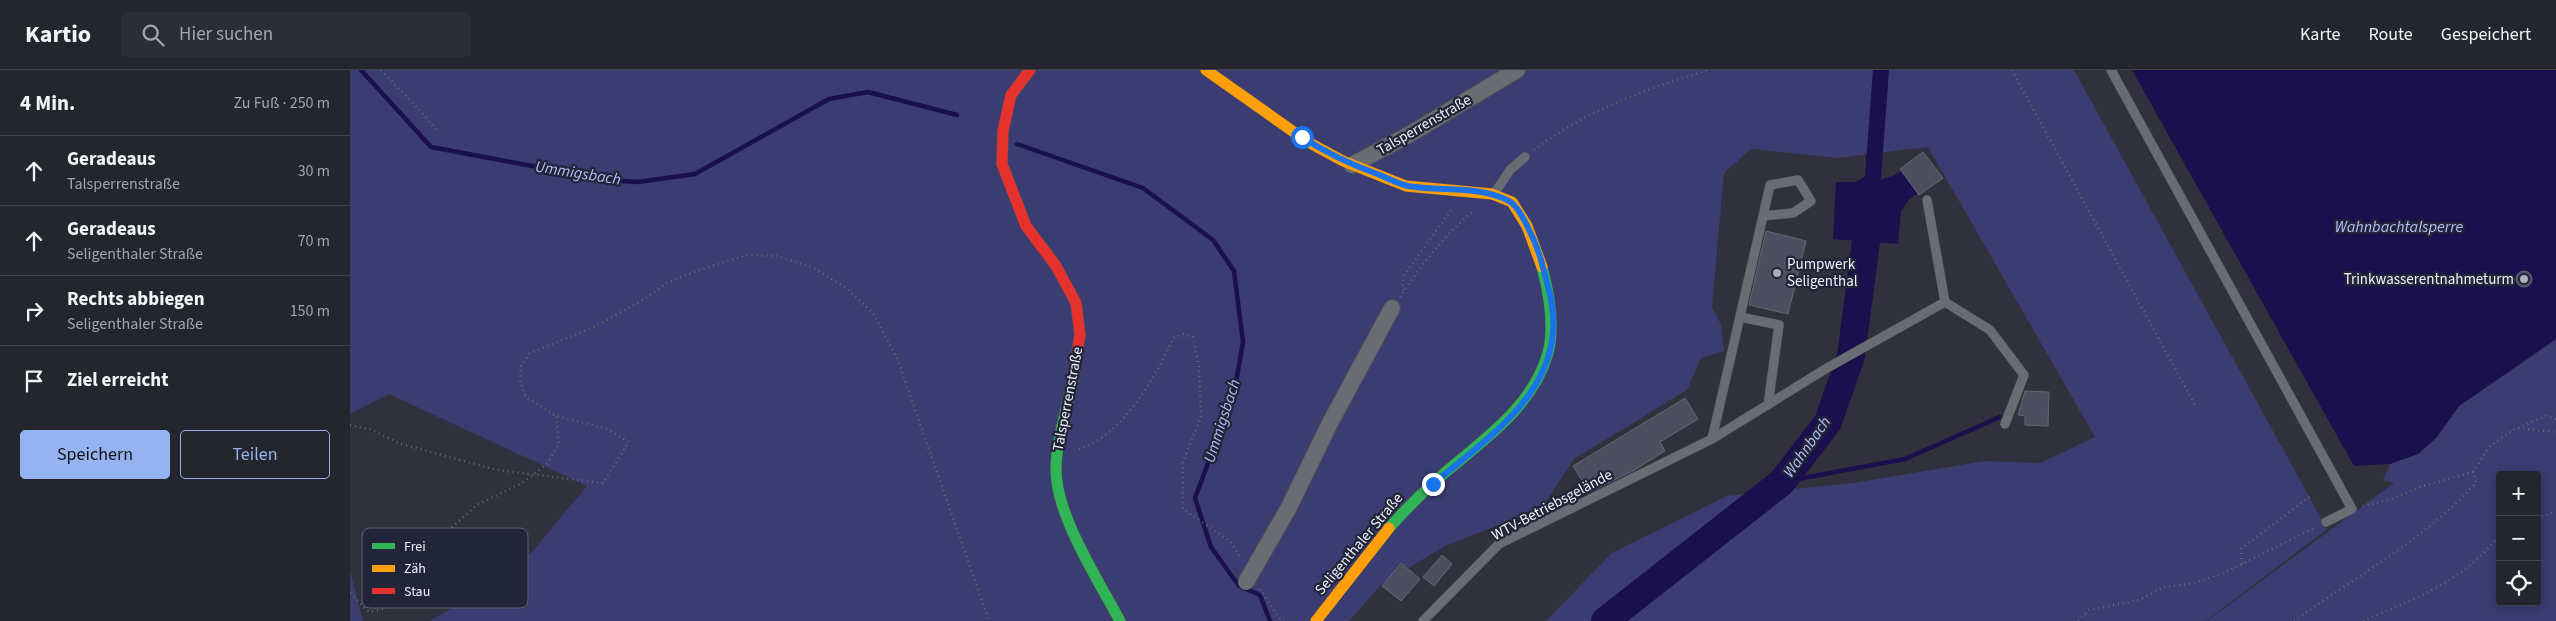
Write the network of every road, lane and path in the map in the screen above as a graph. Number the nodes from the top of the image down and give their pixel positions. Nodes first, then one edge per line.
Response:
1 (381, 70) edge
2 (1030, 70) edge
3 (1206, 70) edge
4 (1518, 70) edge
5 (1710, 70) edge
6 (2012, 70) edge
7 (2111, 70) edge
8 (437, 131) dead end
9 (1525, 157) joint
10 (1352, 165) junction
11 (1464, 191) junction
12 (1494, 194) junction
13 (1927, 200) dead end
14 (1763, 216) junction
15 (1404, 290) junction
16 (1946, 302) junction
17 (1392, 308) joint
18 (1740, 317) junction
19 (1768, 405) junction
20 (2196, 407) dead end
21 (556, 416) junction
22 (2556, 419) edge
23 (2005, 424) dead end
24 (350, 425) edge
25 (2516, 428) junction
26 (2556, 432) edge
27 (1712, 438) junction
28 (1057, 455) junction
29 (2473, 472) junction
30 (2312, 494) dead end
31 (2352, 509) junction
32 (2556, 512) edge
33 (2541, 517) edge
34 (2326, 522) joint
35 (451, 528) edge
36 (2496, 540) edge
37 (1243, 562) dead end
38 (2242, 564) junction
39 (1252, 584) joint
40 (350, 593) edge
41 (362, 605) edge
42 (365, 608) edge
43 (384, 608) edge
44 (989, 621) edge
45 (1120, 621) edge
46 (1284, 621) edge
47 (1316, 621) edge
48 (1424, 621) edge
49 (2078, 621) edge
50 (2294, 621) edge
51 (2362, 621) edge

1 - 8 path
2 - 28 street, Talsperrenstraße
3 - 10 street
4 - 10 street, Talsperrenstraße
5 - 9 path
6 - 20 path
7 - 31 lane
9 - 12 lane
10 - 11 street, Seligenthaler Straße
11 - 12 street, Seligenthaler Straße
11 - 15 path
12 - 15 path
12 - 47 street, Seligenthaler Straße
13 - 16 lane
14 - 14 lane
14 - 18 lane
15 - 17 path
16 - 19 lane, WTV-Betriebsgelände
16 - 23 lane
17 - 39 street, bridge
18 - 19 lane
18 - 27 lane
19 - 27 lane, WTV-Betriebsgelände
21 - 24 path
21 - 35 path
21 - 44 path
22 - 25 path
25 - 26 path
25 - 29 path
27 - 48 lane, WTV-Betriebsgelände
28 - 37 path
28 - 45 street, Talsperrenstraße
29 - 31 path
29 - 50 path
30 - 38 path
31 - 34 lane
32 - 33 path
34 - 38 path
36 - 51 path
38 - 49 path
39 - 46 path
40 - 41 path
42 - 43 path

